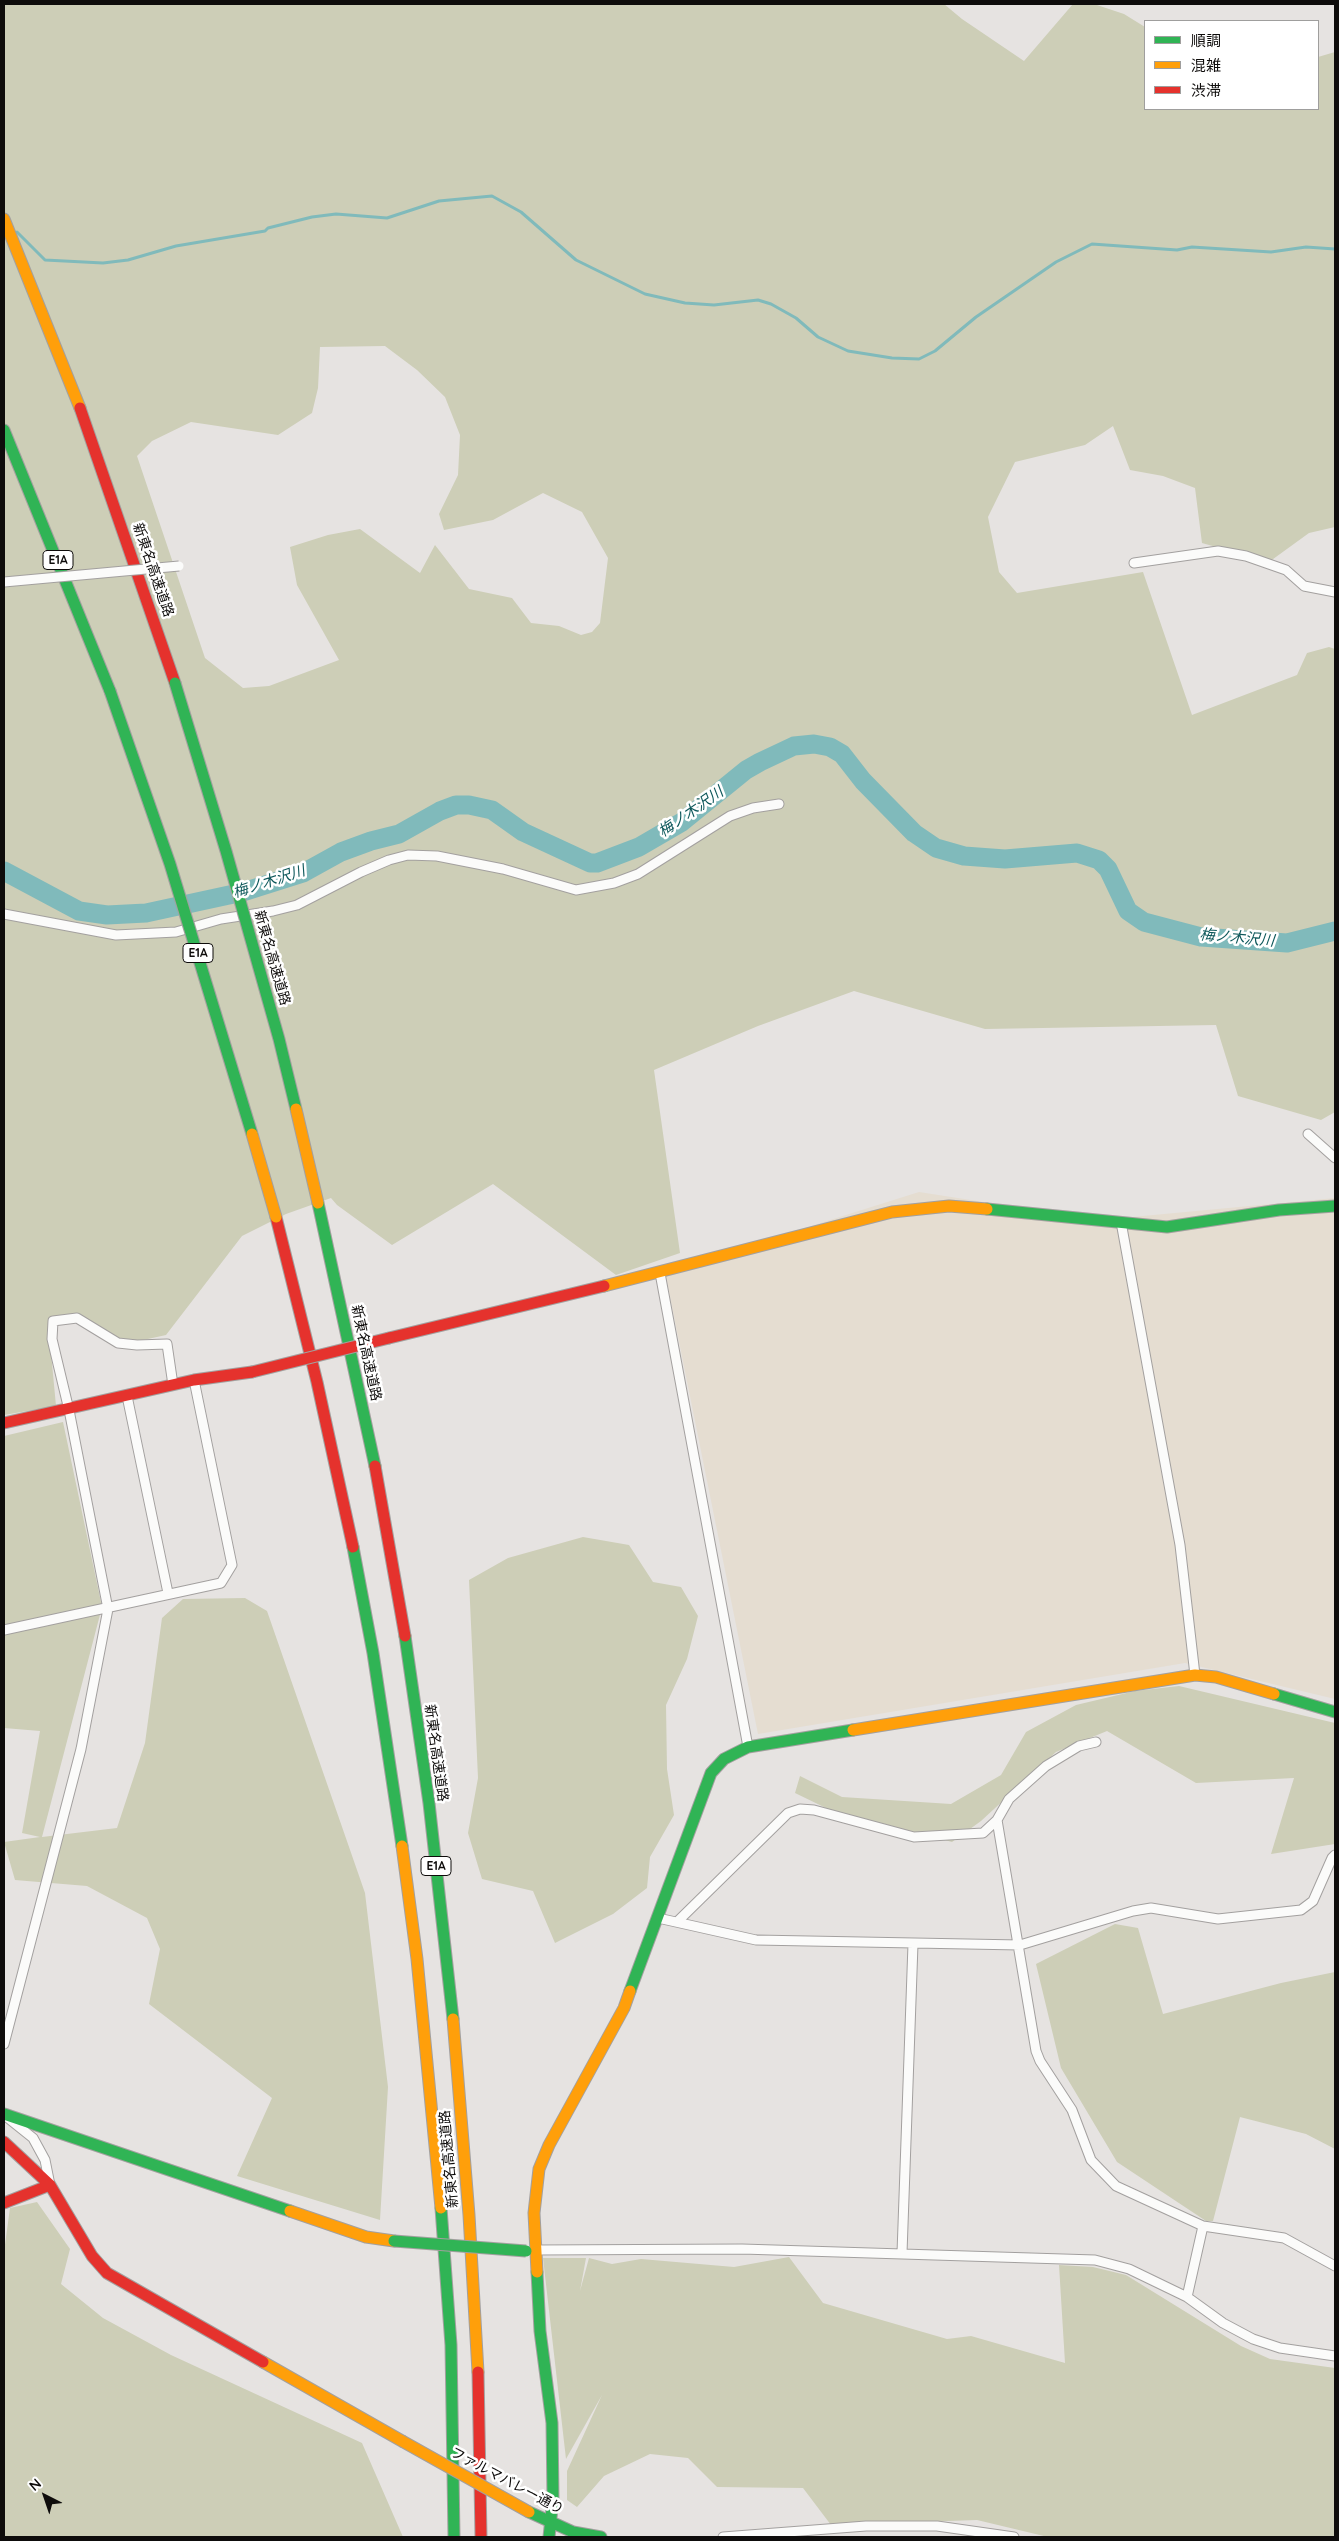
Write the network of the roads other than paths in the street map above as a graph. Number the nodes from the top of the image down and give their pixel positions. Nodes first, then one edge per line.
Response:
1 (4, 219) edge
2 (4, 430) edge
3 (1134, 564) dead end
4 (179, 566) dead end
5 (4, 582) edge
6 (1335, 592) edge
7 (779, 804) dead end
8 (4, 914) edge
9 (1308, 1134) dead end
10 (1335, 1158) edge
11 (1335, 1206) edge
12 (1121, 1222) junction
13 (660, 1273) junction
14 (194, 1380) junction
15 (173, 1385) junction
16 (127, 1396) junction
17 (68, 1410) junction
18 (4, 1423) edge
19 (168, 1593) junction
20 (108, 1608) junction
21 (4, 1630) edge
22 (1195, 1675) junction
23 (1335, 1712) edge
24 (1096, 1742) dead end
25 (748, 1747) junction
26 (997, 1820) junction
27 (1335, 1855) edge
28 (658, 1918) junction
29 (678, 1921) junction
30 (913, 1944) junction
31 (1020, 1945) junction
32 (7, 2019) edge
33 (4, 2044) edge
34 (4, 2115) edge
35 (4, 2142) edge
36 (50, 2185) junction
37 (5, 2202) edge
38 (1203, 2226) junction
39 (531, 2250) junction
40 (902, 2253) junction
41 (1335, 2266) edge
42 (1187, 2297) junction
43 (1335, 2356) edge
44 (552, 2523) junction
45 (454, 2537) edge
46 (481, 2537) edge
47 (549, 2537) edge
48 (601, 2537) edge
49 (723, 2537) edge
50 (1014, 2537) edge

1 - 46 main road, 新東名高速道路 / E1A, bridge
2 - 45 main road, 新東名高速道路 / E1A, bridge
3 - 6 street
4 - 5 street, bridge
7 - 8 street
9 - 10 street
11 - 12 main road
12 - 13 main road
12 - 22 street
13 - 14 main road, bridge
13 - 25 street
14 - 15 main road
14 - 19 street
15 - 16 main road
15 - 17 street
16 - 17 main road
16 - 19 street
17 - 18 main road
17 - 20 street
19 - 20 street
20 - 21 street
20 - 32 street
22 - 23 main road
22 - 25 main road
24 - 26 street
25 - 28 main road
26 - 29 street
26 - 31 street
27 - 31 street
28 - 29 street
28 - 39 main road
29 - 30 street
30 - 31 street
30 - 40 street
31 - 38 street
32 - 33 street
34 - 36 street
34 - 39 main road, bridge
35 - 36 main road, ファルマバレー通り
36 - 37 main road
36 - 44 main road, ファルマバレー通り, bridge
38 - 41 street
38 - 42 street
39 - 40 street
39 - 44 main road
40 - 42 street
42 - 43 street
44 - 47 main road
44 - 48 main road, ファルマバレー通り
49 - 50 street

